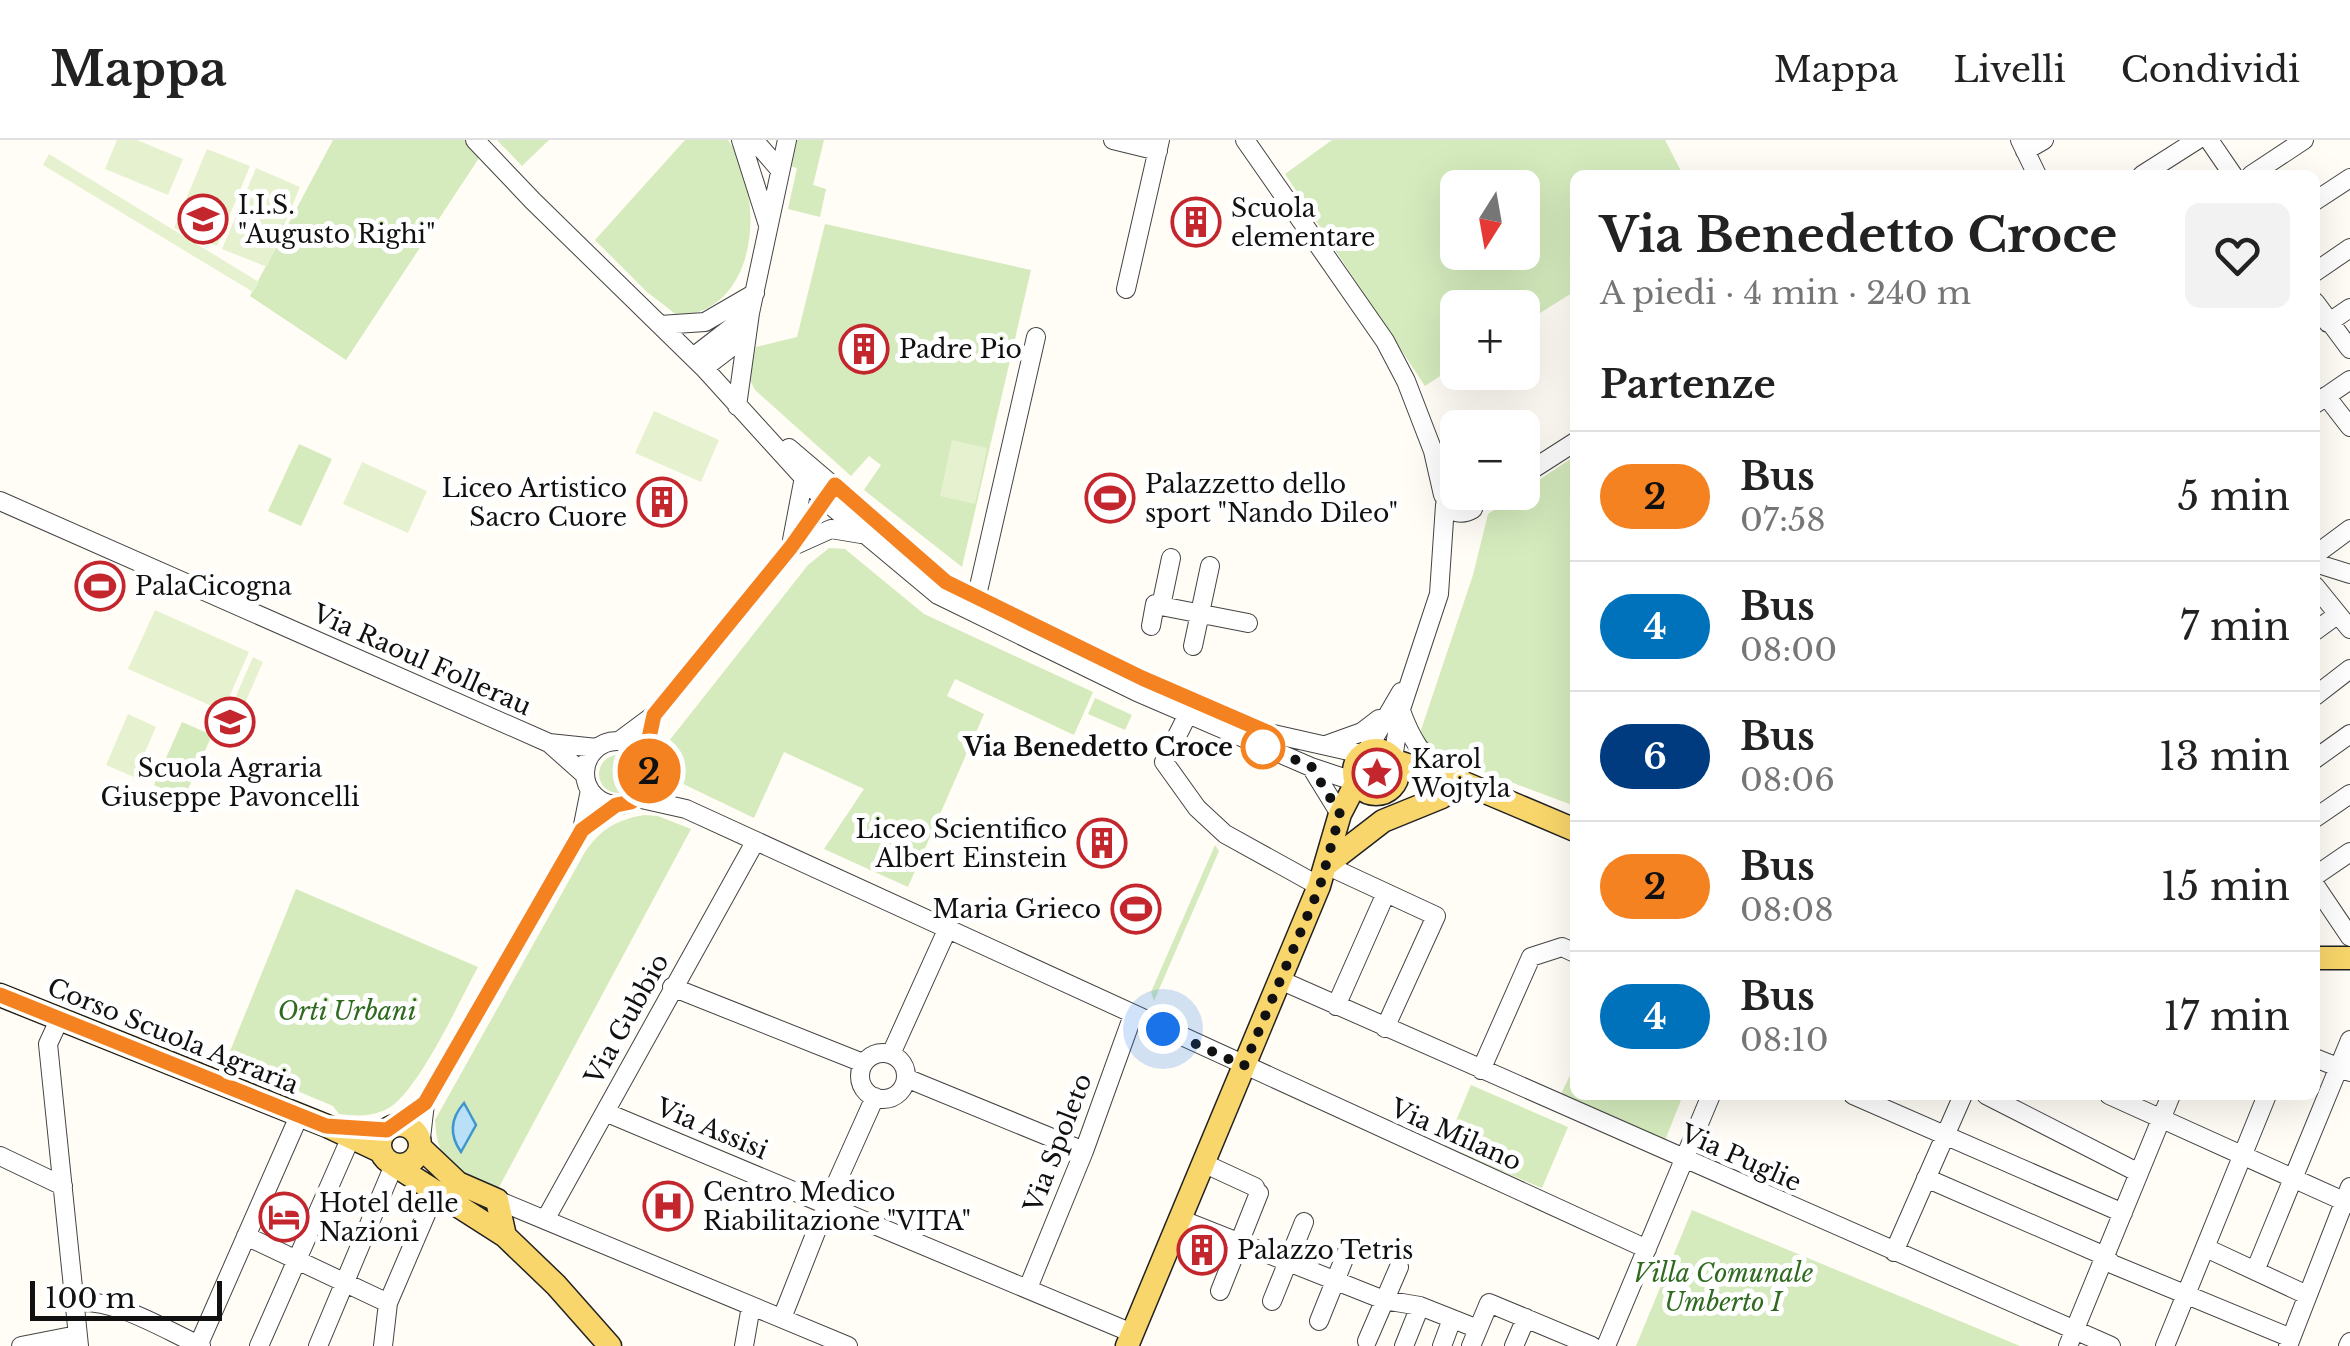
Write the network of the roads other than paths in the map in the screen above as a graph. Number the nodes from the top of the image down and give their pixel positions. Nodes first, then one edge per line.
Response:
1 (475, 140) edge
2 (741, 140) edge
3 (754, 140) edge
4 (768, 140) edge
5 (1113, 140) edge
6 (1245, 140) edge
7 (2044, 140) edge
8 (2198, 140) edge
9 (2210, 140) edge
10 (2304, 140) edge
11 (1159, 145) edge
12 (2022, 146) edge
13 (783, 156) edge
14 (2034, 170) edge
15 (2150, 170) edge
16 (2230, 170) edge
17 (2259, 170) edge
18 (2350, 178) edge
19 (2320, 198) edge
20 (768, 227) junction
21 (2350, 248) edge
22 (2320, 269) edge
23 (1126, 289) dead end
24 (754, 292) junction
25 (2350, 308) edge
26 (2320, 310) edge
27 (750, 313) junction
28 (2328, 322) junction
29 (660, 325) junction
30 (746, 335) junction
31 (1036, 337) dead end
32 (2350, 349) edge
33 (698, 362) junction
34 (2350, 380) edge
35 (2321, 400) edge
36 (737, 406) junction
37 (2350, 427) edge
38 (1570, 445) edge
39 (1433, 451) junction
40 (1440, 458) edge
41 (1540, 464) edge
42 (804, 477) junction
43 (1440, 482) edge
44 (836, 498) junction
45 (0, 500) edge
46 (1444, 510) edge
47 (1469, 510) edge
48 (2350, 529) edge
49 (864, 534) junction
50 (791, 547) junction
51 (1444, 547) junction
52 (2320, 551) edge
53 (1172, 558) dead end
54 (2320, 565) edge
55 (1210, 566) dead end
56 (2350, 574) edge
57 (2320, 592) edge
58 (975, 605) junction
59 (1162, 606) junction
60 (1200, 614) junction
61 (2344, 622) edge
62 (1248, 623) dead end
63 (1151, 626) dead end
64 (2320, 630) edge
65 (1193, 646) dead end
66 (2350, 670) edge
67 (2320, 692) edge
68 (1394, 711) junction
69 (1188, 714) junction
70 (654, 715) junction
71 (2350, 734) edge
72 (618, 741) junction
73 (549, 744) junction
74 (1326, 745) junction
75 (597, 748) junction
76 (1364, 753) junction
77 (2320, 755) edge
78 (645, 756) junction
79 (1394, 760) junction
80 (1311, 766) junction
81 (649, 778) junction
82 (1356, 782) junction
83 (587, 783) junction
84 (1464, 783) junction
85 (1384, 792) junction
86 (2350, 794) edge
87 (1442, 797) junction
88 (638, 798) junction
89 (1501, 799) junction
90 (616, 805) junction
91 (686, 809) junction
92 (1340, 814) junction
93 (2320, 815) edge
94 (1570, 828) edge
95 (582, 830) junction
96 (755, 842) junction
97 (2350, 852) edge
98 (2320, 873) edge
99 (1323, 876) junction
100 (2320, 889) edge
101 (1386, 893) junction
102 (2344, 911) edge
103 (947, 930) junction
104 (2350, 937) edge
105 (1570, 951) edge
106 (2350, 958) edge
107 (2320, 963) edge
108 (1280, 980) junction
109 (672, 987) junction
110 (0, 995) edge
111 (1336, 1006) junction
112 (1133, 1016) junction
113 (58, 1020) junction
114 (1384, 1028) junction
115 (2350, 1040) edge
116 (891, 1054) junction
117 (2320, 1060) edge
118 (863, 1063) junction
119 (1244, 1066) junction
120 (2344, 1069) edge
121 (1481, 1070) junction
122 (906, 1078) junction
123 (875, 1098) junction
124 (1709, 1100) edge
125 (1864, 1100) edge
126 (1961, 1100) edge
127 (1996, 1100) edge
128 (2121, 1100) edge
129 (2169, 1100) edge
130 (2265, 1100) edge
131 (425, 1103) junction
132 (605, 1112) junction
133 (299, 1116) junction
134 (2161, 1119) junction
135 (326, 1126) junction
136 (1945, 1136) junction
137 (351, 1138) junction
138 (420, 1148) junction
139 (1084, 1150) junction
140 (388, 1155) junction
141 (2244, 1155) junction
142 (0, 1156) edge
143 (1684, 1161) junction
144 (1203, 1163) junction
145 (2139, 1173) junction
146 (2295, 1177) junction
147 (1926, 1178) junction
148 (62, 1186) junction
149 (436, 1191) junction
150 (2348, 1198) edge
151 (497, 1200) junction
152 (827, 1204) junction
153 (2122, 1214) junction
154 (1180, 1219) junction
155 (545, 1220) junction
156 (1304, 1222) dead end
157 (246, 1236) junction
158 (505, 1236) junction
159 (1240, 1242) junction
160 (1350, 1244) dead end
161 (2206, 1248) junction
162 (1647, 1249) junction
163 (1894, 1252) junction
164 (2105, 1256) junction
165 (297, 1259) junction
166 (1288, 1262) junction
167 (1399, 1266) dead end
168 (2256, 1271) junction
169 (1335, 1281) junction
170 (346, 1282) junction
171 (1028, 1288) junction
172 (1220, 1291) dead end
173 (2186, 1296) junction
174 (2307, 1296) junction
175 (1384, 1300) junction
176 (74, 1302) junction
177 (1272, 1302) dead end
178 (388, 1303) junction
179 (752, 1306) junction
180 (1420, 1306) junction
181 (782, 1318) junction
182 (1526, 1318) junction
183 (1452, 1319) junction
184 (1319, 1321) dead end
185 (1475, 1338) edge
186 (2071, 1338) edge
187 (1130, 1339) edge
188 (78, 1340) edge
189 (1367, 1341) dead end
190 (2289, 1342) edge
191 (21, 1346) edge
192 (199, 1346) edge
193 (259, 1346) edge
194 (318, 1346) edge
195 (383, 1346) edge
196 (610, 1346) edge
197 (744, 1346) edge
198 (848, 1346) edge
199 (1404, 1346) edge
200 (1442, 1346) edge
201 (1514, 1346) edge
202 (1592, 1346) edge
203 (1606, 1346) edge
204 (2111, 1346) edge
205 (2164, 1346) edge

1 - 29 street
2 - 20 street
3 - 13 street
4 - 13 street
5 - 11 street
6 - 39 street
7 - 12 street
8 - 15 street
9 - 16 street
10 - 17 street
11 - 23 street
12 - 14 street
13 - 20 street
18 - 19 street
20 - 24 street
21 - 22 street
24 - 27 street
24 - 29 street
25 - 28 street
26 - 28 street
27 - 30 street
27 - 33 street
28 - 32 street
29 - 33 street
30 - 33 street
30 - 36 street
31 - 58 street
33 - 36 street
34 - 35 street
35 - 37 street
36 - 42 street
36 - 44 street
38 - 41 street
39 - 40 street
39 - 43 street
42 - 44 street
42 - 50 street
44 - 49 street
44 - 50 street
44 - 58 street
45 - 73 street, Via Raoul Follerau
46 - 51 street
47 - 51 street
48 - 52 street
49 - 50 street
49 - 58 street
50 - 70 street
51 - 68 street
53 - 59 street
54 - 56 street
55 - 60 street
57 - 61 street
58 - 69 street
58 - 74 street
59 - 60 street
59 - 63 street
60 - 62 street
60 - 65 street
61 - 64 street
66 - 67 street
68 - 74 street
68 - 76 street
68 - 79 street
68 - 84 street
69 - 80 street
69 - 99 street
70 - 72 street
70 - 78 street
71 - 77 street
72 - 75 street
72 - 78 street
73 - 75 street, Via Raoul Follerau
73 - 83 street, Via Raoul Follerau
74 - 76 street
75 - 83 street
76 - 79 main road
76 - 82 main road
78 - 81 street
79 - 84 main road
79 - 85 main road
80 - 82 street
80 - 92 street
81 - 88 street
81 - 91 street
82 - 85 main road
82 - 92 main road
83 - 90 street
83 - 95 street
84 - 89 main road
85 - 87 main road
85 - 99 main road
86 - 93 street
87 - 89 main road
87 - 99 main road
88 - 90 street
88 - 91 street
89 - 94 main road
90 - 95 street
91 - 96 street, Via Milano
92 - 99 main road
95 - 131 street
96 - 103 street, Via Milano
96 - 109 street, Via Gubbio
97 - 98 street
99 - 101 street
99 - 108 main road
100 - 102 street
101 - 111 street
101 - 114 street
102 - 104 street
103 - 112 street, Via Milano
103 - 116 street
105 - 121 street
106 - 107 main road
108 - 111 street, Via Puglie
108 - 119 main road
109 - 118 street
109 - 132 street, Via Gubbio
110 - 113 main road, Corso Scuola Agraria
111 - 114 street, Via Puglie
112 - 119 street, Via Milano
112 - 139 street, Via Spoleto
113 - 133 main road, Corso Scuola Agraria
113 - 148 street
114 - 121 street, Via Puglie
115 - 120 street
116 - 118 street
116 - 122 street
117 - 120 street
118 - 123 street
119 - 144 main road
119 - 162 street, Via Milano
120 - 146 street
121 - 143 street, Via Puglie
122 - 123 street
122 - 139 street
123 - 152 street
124 - 143 street
125 - 136 street
126 - 136 street
127 - 145 street
128 - 134 street
129 - 134 street
130 - 141 street
131 - 138 street
131 - 140 street
132 - 152 street, Via Assisi
132 - 155 street, Via Gubbio
133 - 135 main road, Corso Scuola Agraria
133 - 157 street
134 - 141 street
134 - 145 street
135 - 137 main road, Corso Scuola Agraria
135 - 140 main road, Corso Scuola Agraria
136 - 147 street
136 - 153 street
137 - 140 main road, Corso Scuola Agraria
137 - 165 street
138 - 140 main road
138 - 140 main road
138 - 151 main road
139 - 171 street, Via Spoleto
140 - 149 main road
140 - 170 street
141 - 146 street
141 - 161 street
142 - 148 street
143 - 162 street
143 - 163 street, Via Puglie
144 - 154 main road
144 - 159 street
145 - 153 street
146 - 150 street
146 - 168 street
147 - 163 street
147 - 164 street
148 - 176 street
149 - 158 main road
149 - 178 street
150 - 174 street
151 - 155 street
151 - 158 main road
152 - 171 street, Via Assisi
152 - 181 street
153 - 164 street
154 - 159 street
154 - 187 main road
155 - 179 street
156 - 166 street
157 - 165 street
157 - 192 street
158 - 196 main road
159 - 166 street
159 - 172 street
160 - 169 street
161 - 168 street
161 - 173 street
162 - 203 street
163 - 186 street, Via Puglie
164 - 173 street
164 - 186 street
165 - 170 street
165 - 193 street
166 - 169 street
166 - 177 street
167 - 175 street
168 - 174 street
169 - 175 street
169 - 184 street
170 - 178 street
170 - 194 street
171 - 187 street, Via Assisi
173 - 190 street
173 - 205 street
174 - 190 street
175 - 180 street
175 - 189 street
176 - 188 street
176 - 192 street
178 - 195 street
179 - 181 street
179 - 197 street
180 - 183 street
180 - 199 street
181 - 198 street
182 - 185 street
182 - 201 street
182 - 202 street
183 - 185 street
183 - 200 street
186 - 204 street, Via Puglie
188 - 191 street

